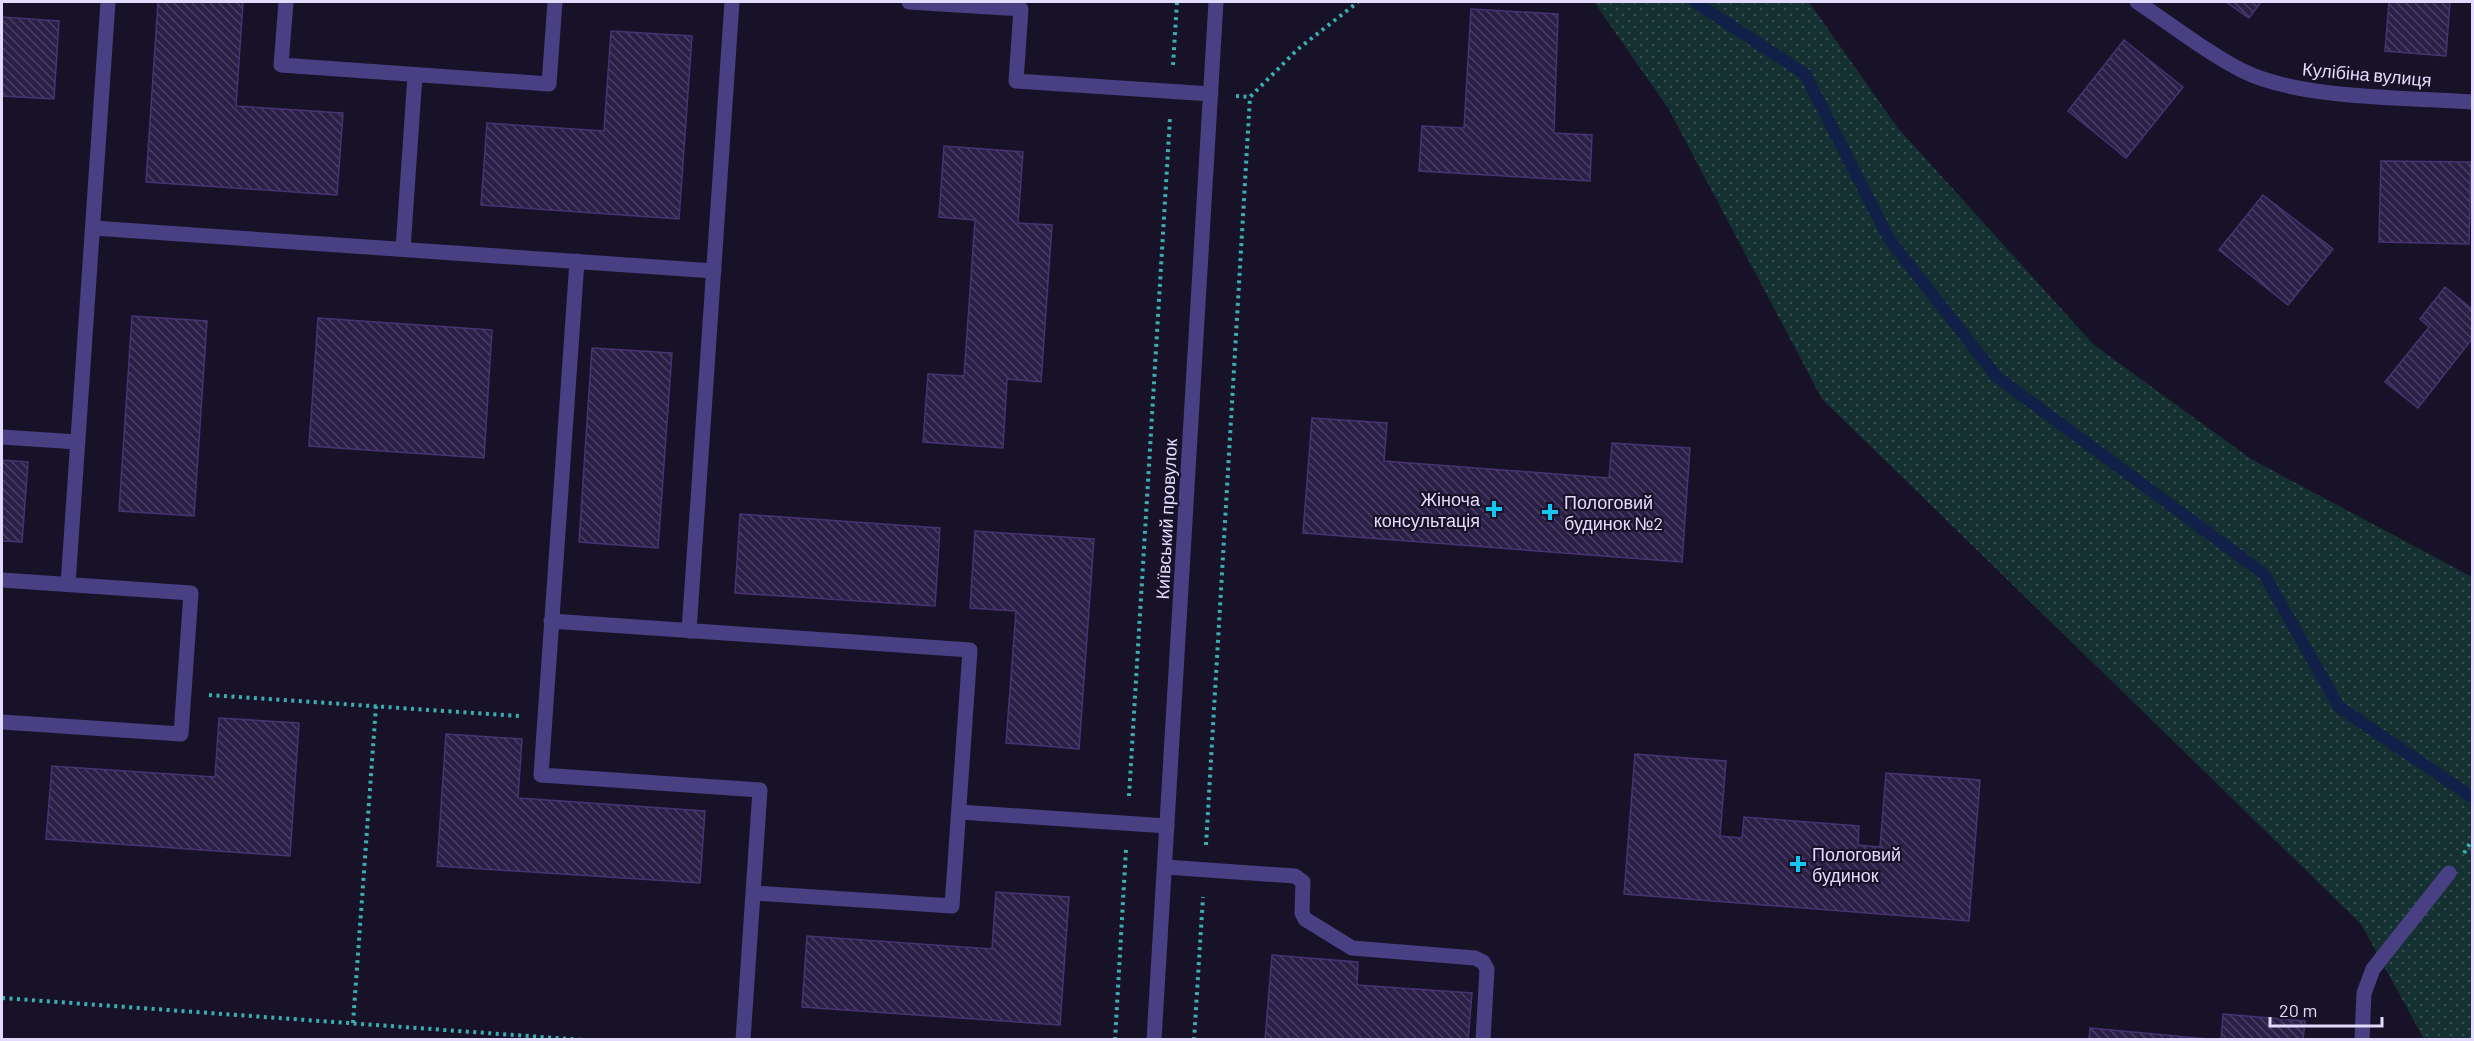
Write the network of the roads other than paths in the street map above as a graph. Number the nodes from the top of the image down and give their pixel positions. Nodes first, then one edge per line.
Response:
1 (108, 2) edge
2 (286, 2) edge
3 (555, 2) edge
4 (732, 2) edge
5 (909, 2) edge
6 (1216, 2) edge
7 (2137, 2) edge
8 (415, 75) junction
9 (1211, 94) junction
10 (2472, 102) edge
11 (93, 228) junction
12 (404, 249) junction
13 (577, 261) junction
14 (714, 271) junction
15 (2, 437) edge
16 (78, 442) junction
17 (2, 579) edge
18 (68, 584) junction
19 (551, 621) junction
20 (689, 631) junction
21 (2, 722) edge
22 (959, 812) junction
23 (1167, 826) junction
24 (1165, 867) junction
25 (2449, 873) dead end
26 (753, 892) junction
27 (743, 1040) edge
28 (1154, 1040) edge
29 (1483, 1040) edge
30 (2362, 1040) edge

1 - 11 street
2 - 8 street
3 - 8 street
4 - 14 street
5 - 9 street
6 - 9 street, Київський провулок
7 - 10 street, Кулібіна вулиця
8 - 12 street
9 - 23 street, Київський провулок
11 - 12 street
11 - 16 street
12 - 13 street
13 - 14 street
13 - 19 street
14 - 20 street
15 - 16 street
16 - 18 street
17 - 18 street
18 - 21 street
19 - 20 street
19 - 26 street
20 - 22 street
22 - 23 street
22 - 26 street
23 - 24 street, Київський провулок
24 - 28 street, Київський провулок
24 - 29 street
25 - 30 street
26 - 27 street

